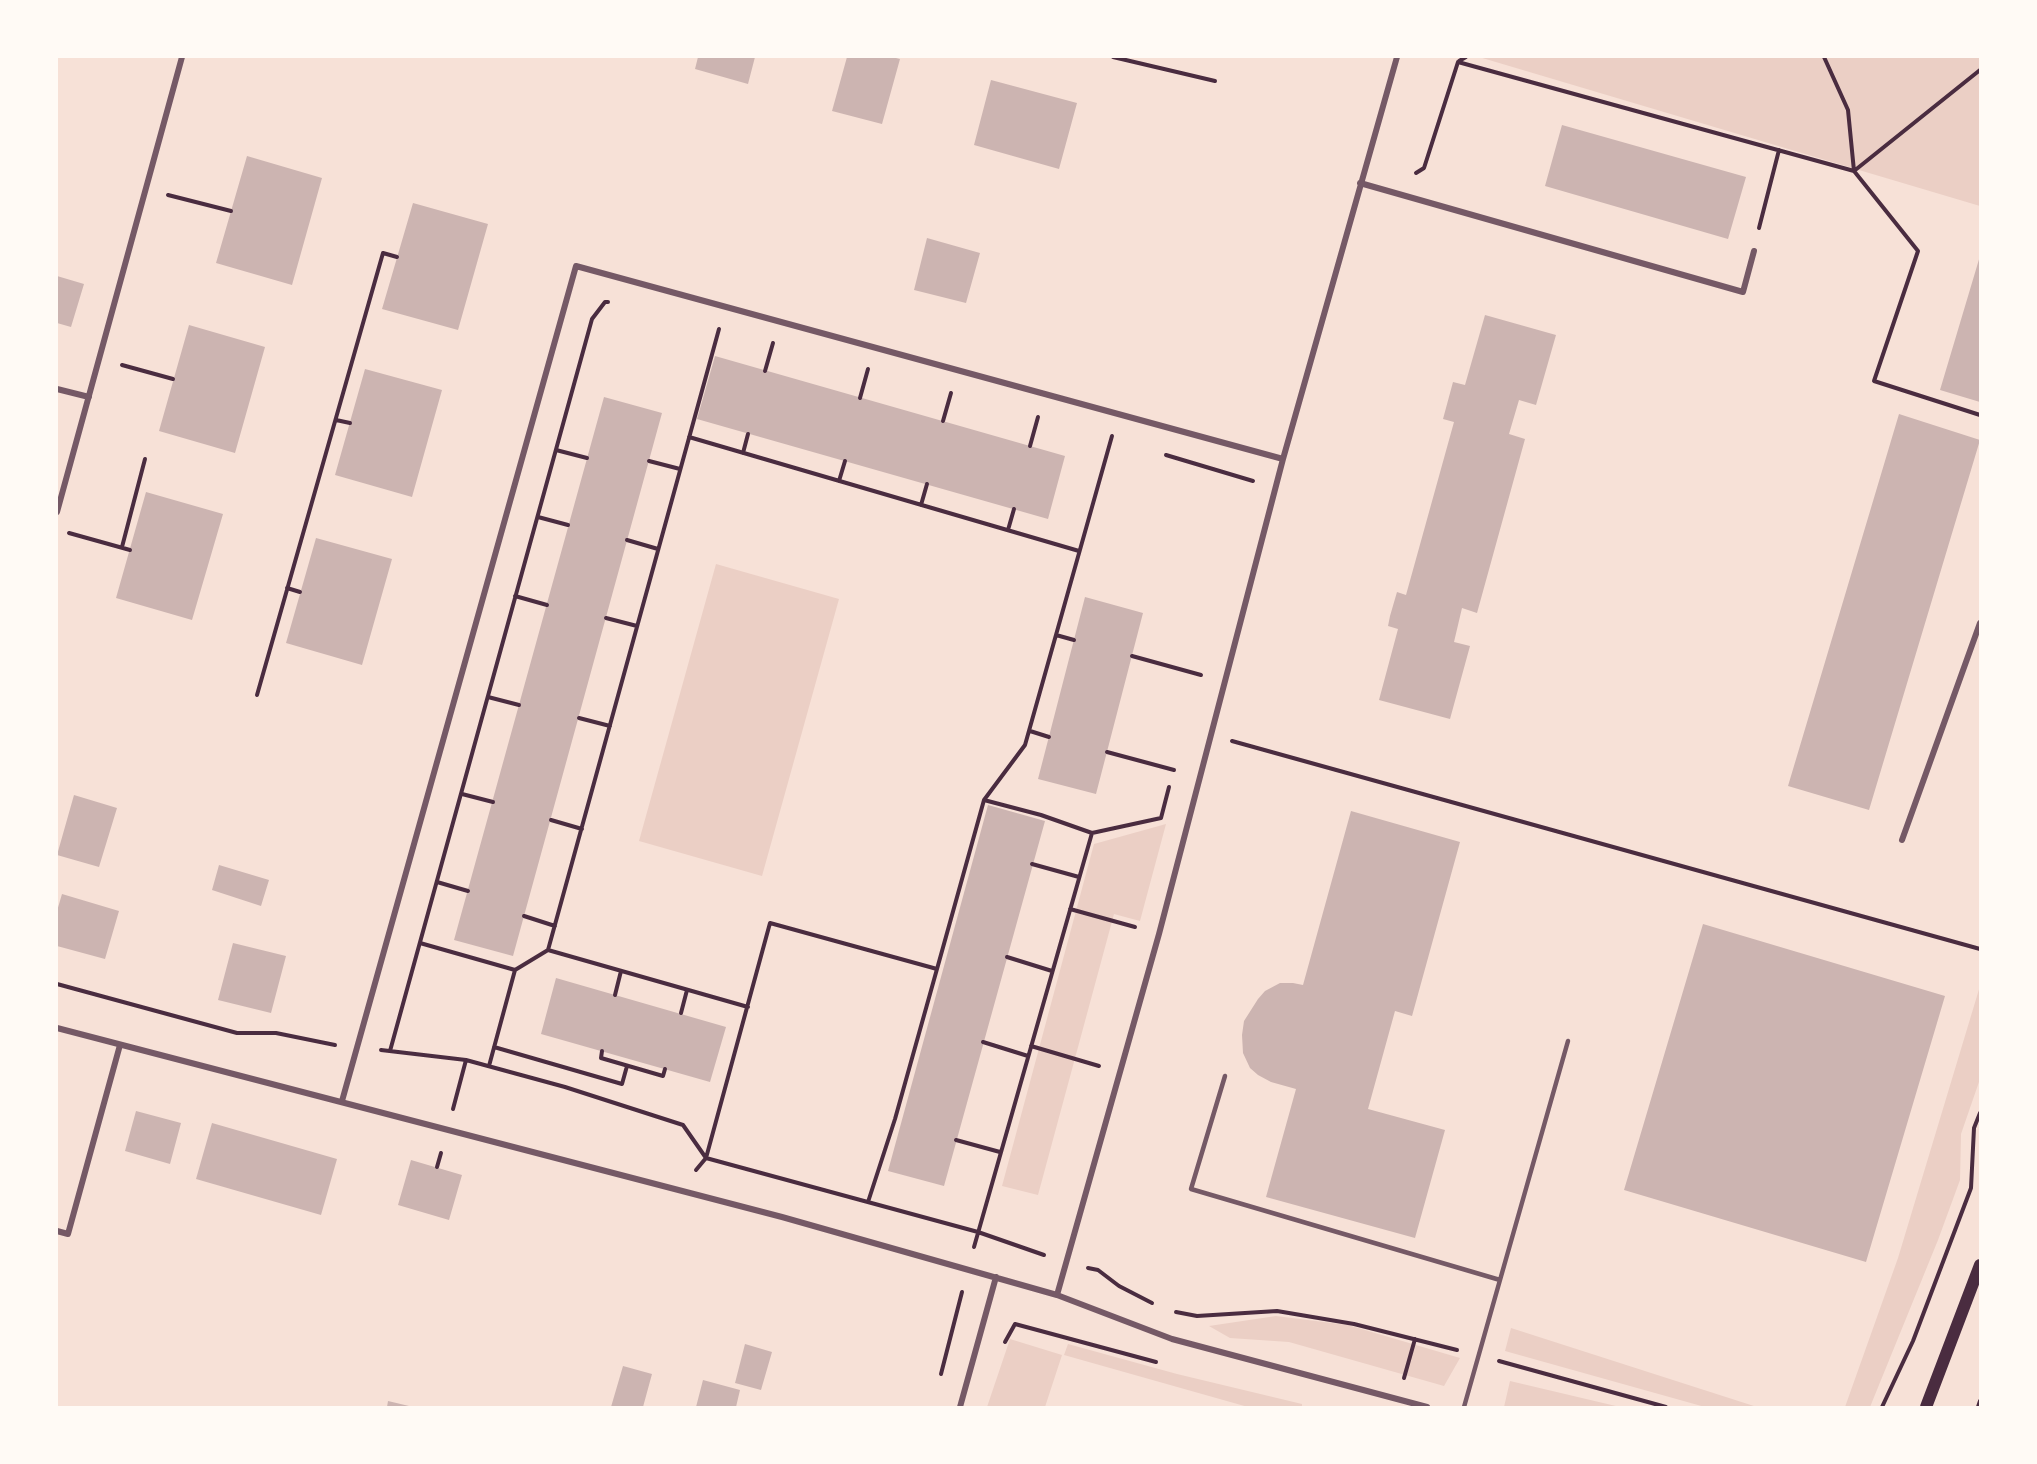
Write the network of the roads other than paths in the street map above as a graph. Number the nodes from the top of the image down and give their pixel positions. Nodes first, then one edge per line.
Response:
1 (182, 57) edge
2 (1397, 57) edge
3 (1360, 183) junction
4 (1754, 251) road end
5 (57, 389) edge
6 (89, 397) junction
7 (1283, 459) junction
8 (57, 512) edge
9 (1980, 623) edge
10 (1902, 840) dead end
11 (57, 1028) edge
12 (1568, 1041) dead end
13 (120, 1045) junction
14 (1225, 1076) dead end
15 (342, 1101) junction
16 (57, 1231) edge
17 (1980, 1265) edge
18 (996, 1277) junction
19 (1500, 1280) junction
20 (1058, 1295) junction
21 (960, 1407) edge
22 (1427, 1407) edge
23 (1464, 1407) edge
24 (1926, 1407) edge

1 - 6 street
2 - 3 street
3 - 4 street
3 - 7 street
5 - 6 street
6 - 8 street
7 - 15 street
7 - 20 street
9 - 10 street
11 - 13 street
12 - 19 lane
13 - 15 street
13 - 16 street
14 - 19 lane
15 - 18 street
17 - 24 main road
18 - 20 street
18 - 21 street
19 - 23 lane
20 - 22 street

